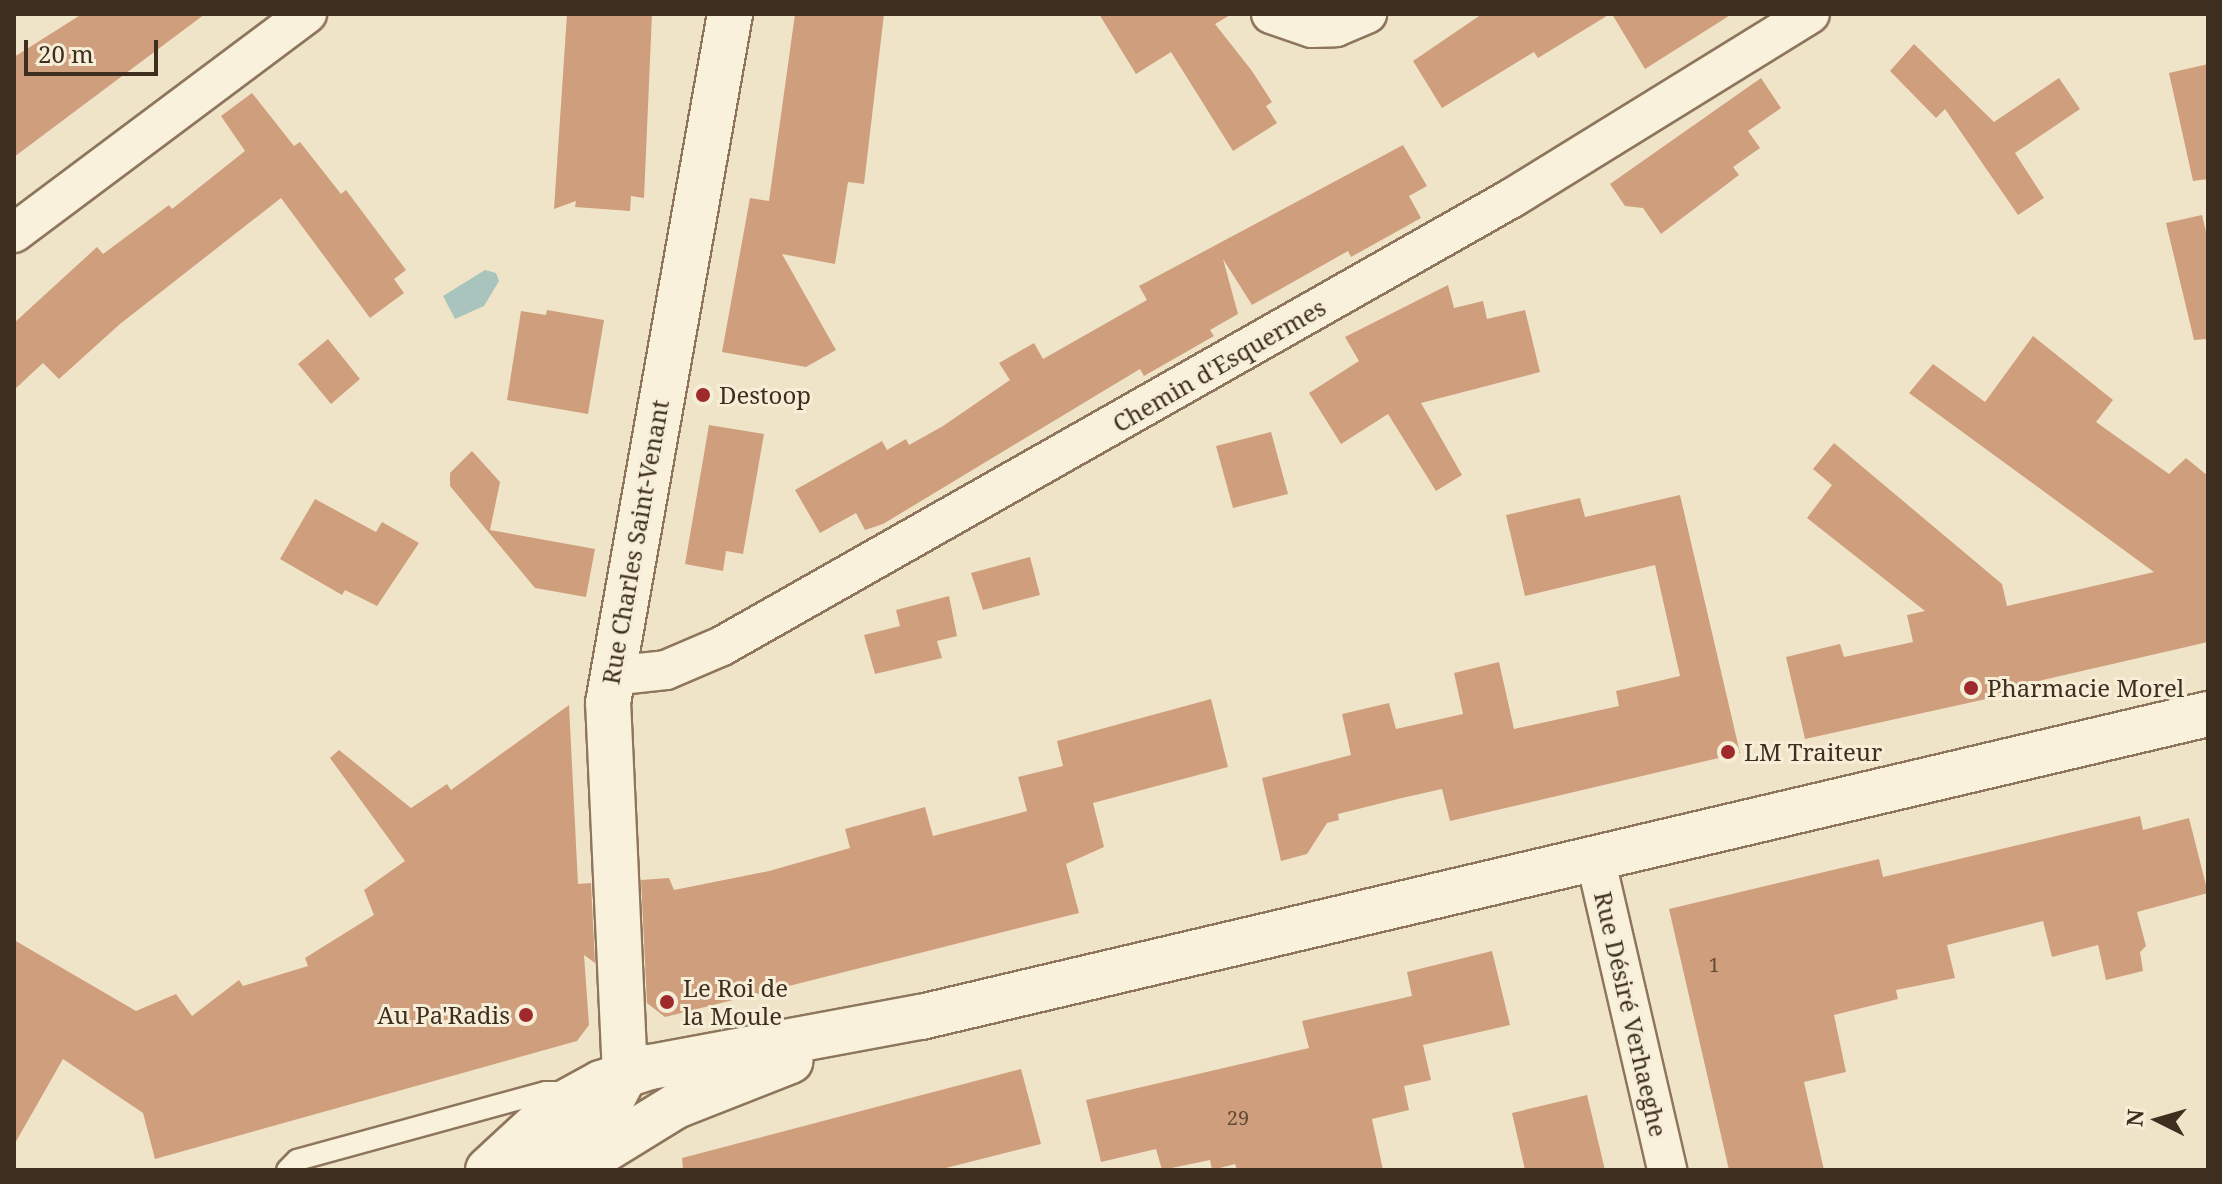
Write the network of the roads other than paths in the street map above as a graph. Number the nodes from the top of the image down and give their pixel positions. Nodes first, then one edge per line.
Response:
1 (307, 14) edge
2 (730, 14) edge
3 (1271, 14) edge
4 (1367, 14) edge
5 (1810, 14) edge
6 (14, 233) edge
7 (611, 676) junction
8 (2208, 714) edge
9 (1595, 857) junction
10 (921, 1017) junction
11 (625, 1075) junction
12 (579, 1093) junction
13 (676, 1106) junction
14 (287, 1170) edge
15 (488, 1170) edge
16 (533, 1170) edge
17 (572, 1170) edge
18 (1667, 1170) edge

1 - 6 street
2 - 7 main road, Rue Charles Saint-Venant
3 - 4 street
5 - 7 street, Chemin d'Esquermes
7 - 11 main road, Rue Charles Saint-Venant
8 - 9 main road
9 - 10 main road
9 - 18 street, Rue Désiré Verhaeghe
10 - 11 main road
10 - 13 main road
11 - 12 main road
11 - 13 main road
11 - 16 main road
12 - 14 lane
12 - 15 main road
13 - 17 main road

